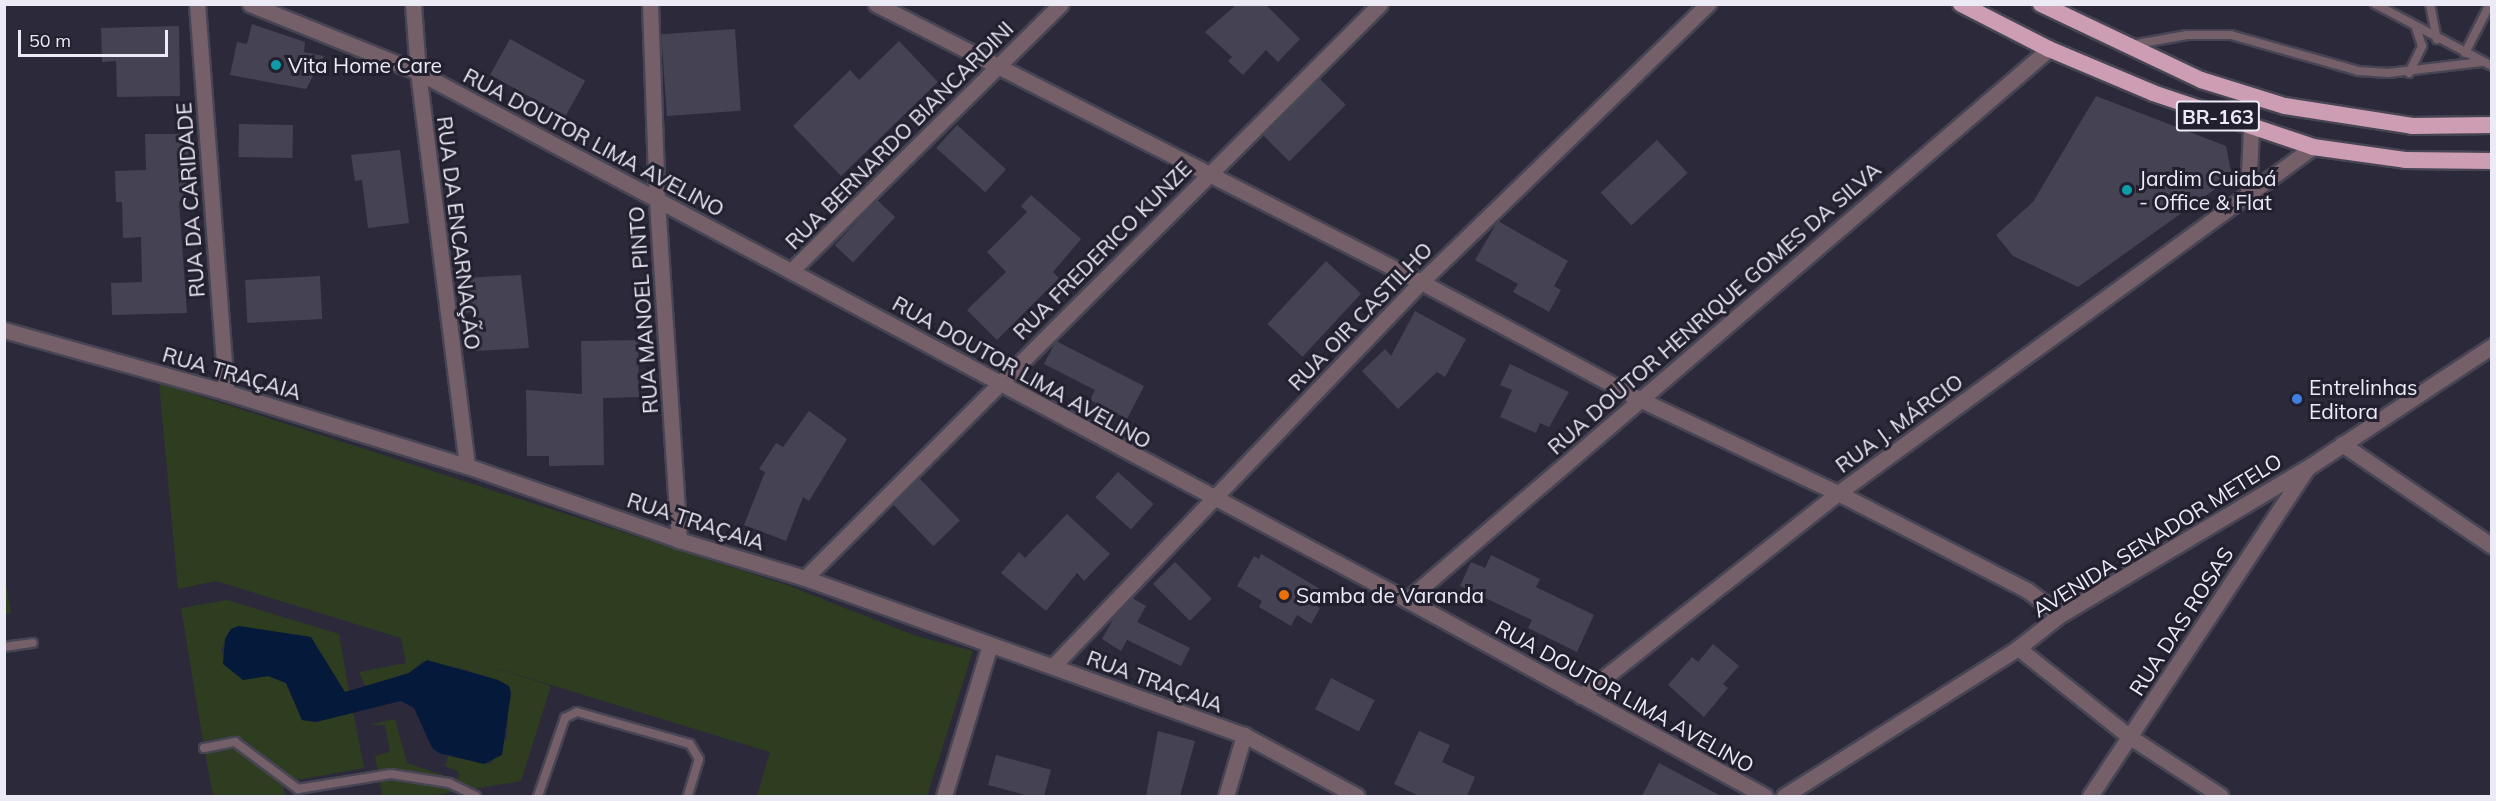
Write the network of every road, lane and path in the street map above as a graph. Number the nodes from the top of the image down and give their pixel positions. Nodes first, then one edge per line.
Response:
1 (197, 4) edge
2 (250, 4) edge
3 (413, 4) edge
4 (650, 4) edge
5 (876, 4) edge
6 (1060, 4) edge
7 (1380, 4) edge
8 (1708, 4) edge
9 (1961, 4) edge
10 (2042, 4) edge
11 (2375, 4) edge
12 (2430, 4) edge
13 (2490, 4) edge
14 (2416, 27) junction
15 (2437, 39) junction
16 (2127, 45) junction
17 (2049, 49) junction
18 (2465, 53) junction
19 (2481, 62) junction
20 (2492, 66) edge
21 (999, 67) junction
22 (418, 72) junction
23 (2409, 73) junction
24 (2492, 125) edge
25 (2251, 128) junction
26 (2313, 147) junction
27 (2492, 161) edge
28 (1206, 176) junction
29 (2248, 195) junction
30 (657, 201) junction
31 (792, 270) junction
32 (1421, 282) junction
33 (4, 330) edge
34 (2492, 346) edge
35 (998, 385) junction
36 (226, 392) junction
37 (1638, 399) junction
38 (2342, 444) junction
39 (467, 466) junction
40 (2307, 468) junction
41 (1838, 493) junction
42 (1212, 499) junction
43 (679, 540) junction
44 (2492, 546) edge
45 (805, 578) junction
46 (1407, 600) junction
47 (2060, 615) junction
48 (33, 643) dead end
49 (990, 645) junction
50 (4, 647) edge
51 (2018, 648) junction
52 (1053, 666) junction
53 (1581, 696) junction
54 (1244, 735) junction
55 (2130, 737) junction
56 (204, 748) dead end
57 (476, 796) edge
58 (538, 796) edge
59 (688, 796) edge
60 (944, 796) edge
61 (1226, 796) edge
62 (1357, 796) edge
63 (1765, 796) edge
64 (1784, 796) edge
65 (2090, 796) edge
66 (2221, 796) edge

1 - 36 street, RUA DA CARIDADE
2 - 22 street, RUA DOUTOR LIMA AVELINO
3 - 22 street, RUA DA ENCARNAÇÃO
4 - 30 street, RUA MANOEL PINTO
5 - 21 street
6 - 21 street, RUA BERNARDO BIANCARDINI
7 - 28 street, RUA FREDERICO KUNZE
8 - 32 street, RUA OIR CASTILHO
9 - 17 highway, BR-163
10 - 16 highway, BR-163
11 - 14 lane
12 - 15 lane
13 - 18 lane
14 - 15 lane
14 - 23 lane
15 - 18 lane
16 - 23 lane
16 - 24 highway, BR-163
17 - 25 highway, BR-163
17 - 37 street, RUA DOUTOR HENRIQUE GOMES DA SILVA
18 - 19 lane
19 - 20 lane
19 - 23 lane
21 - 28 street
21 - 31 street, RUA BERNARDO BIANCARDINI
22 - 30 street, RUA DOUTOR LIMA AVELINO
22 - 39 street, RUA DA ENCARNAÇÃO
25 - 26 highway, BR-163
25 - 29 street
26 - 27 highway, BR-163
26 - 29 street, RUA J. MÁRCIO
28 - 32 street
28 - 35 street, RUA FREDERICO KUNZE
29 - 41 street, RUA J. MÁRCIO
30 - 31 street, RUA DOUTOR LIMA AVELINO
30 - 43 street, RUA MANOEL PINTO
31 - 35 street, RUA DOUTOR LIMA AVELINO
32 - 37 street
32 - 42 street, RUA OIR CASTILHO
33 - 36 street, RUA TRAÇAIA
34 - 38 street, AVENIDA SENADOR METELO
35 - 42 street, RUA DOUTOR LIMA AVELINO
35 - 45 street, RUA FREDERICO KUNZE
36 - 39 street, RUA TRAÇAIA
37 - 41 street
37 - 46 street, RUA DOUTOR HENRIQUE GOMES DA SILVA
38 - 40 street, AVENIDA SENADOR METELO
38 - 44 street
39 - 43 street, RUA TRAÇAIA
40 - 47 street, AVENIDA SENADOR METELO
40 - 55 street, RUA DAS ROSAS
41 - 47 street
41 - 53 street, RUA J. MÁRCIO
42 - 46 street, RUA DOUTOR LIMA AVELINO
42 - 52 street, RUA OIR CASTILHO
43 - 45 street, RUA TRAÇAIA
45 - 49 street, RUA TRAÇAIA
46 - 53 street, RUA DOUTOR LIMA AVELINO
47 - 51 street, AVENIDA SENADOR METELO
48 - 50 lane
49 - 52 street, RUA TRAÇAIA
49 - 60 street
51 - 55 street
51 - 64 street, AVENIDA SENADOR METELO
52 - 54 street, RUA TRAÇAIA
53 - 63 street, RUA DOUTOR LIMA AVELINO
54 - 61 street
54 - 62 street, RUA TRAÇAIA
55 - 65 street, RUA DAS ROSAS
55 - 66 street
56 - 57 lane
58 - 59 lane

